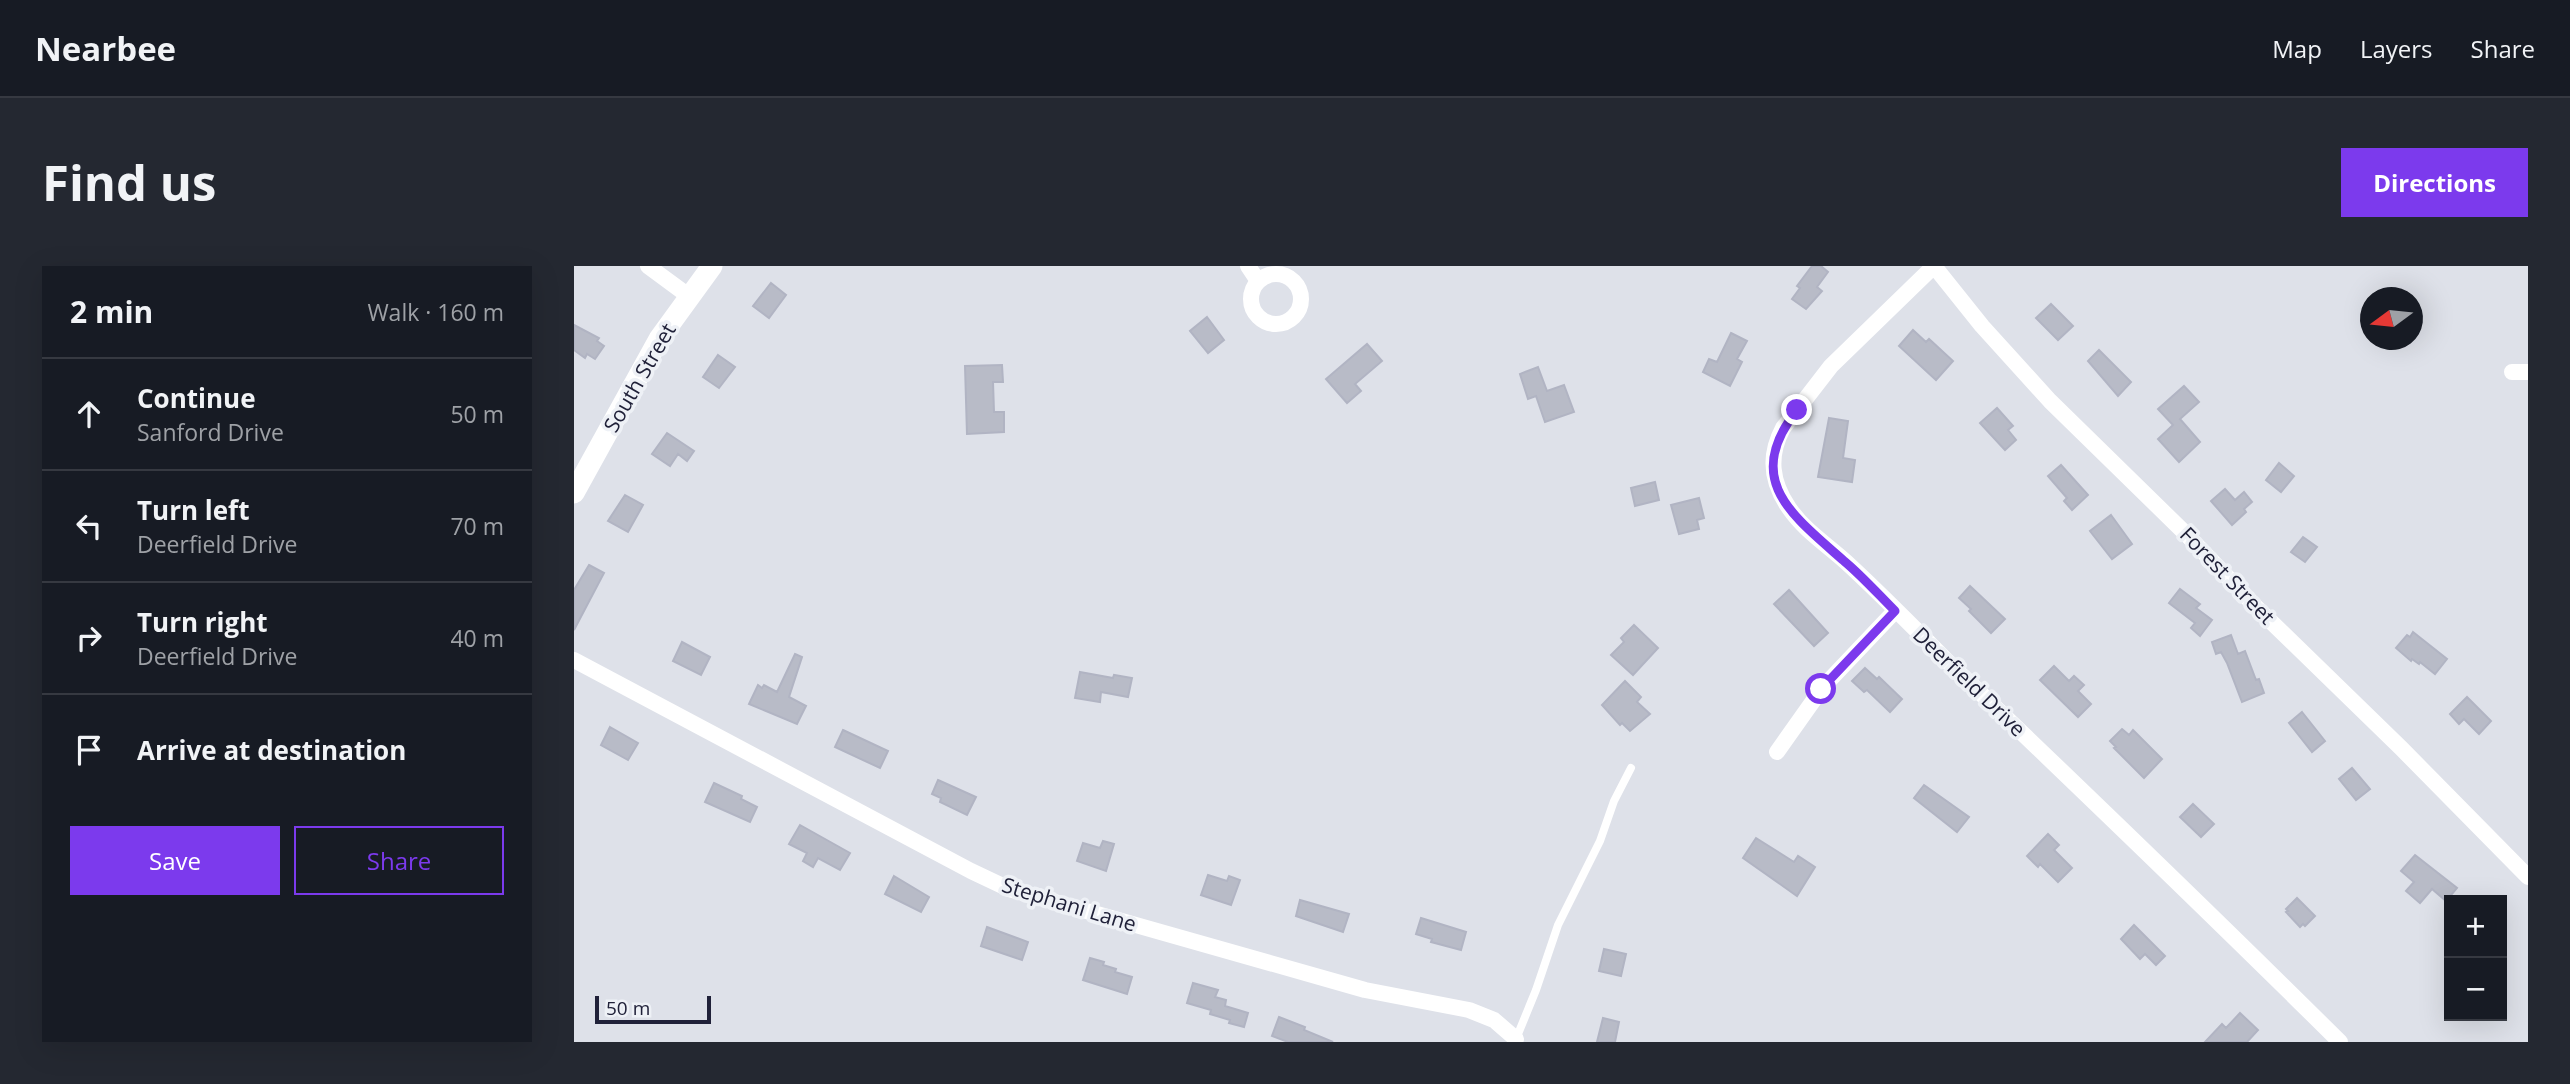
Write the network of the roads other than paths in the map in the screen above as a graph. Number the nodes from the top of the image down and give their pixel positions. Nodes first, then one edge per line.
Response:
1 (648, 266) edge
2 (712, 266) edge
3 (1248, 266) edge
4 (1934, 266) edge
5 (1258, 281) dead end
6 (690, 297) junction
7 (574, 493) edge
8 (1895, 611) junction
9 (574, 660) edge
10 (1777, 752) dead end
11 (1631, 768) dead end
12 (2528, 877) edge
13 (1516, 1039) joint
14 (2340, 1042) edge

1 - 6 street
2 - 6 street, South Street
3 - 5 street
4 - 8 street, Deerfield Drive
4 - 12 street, Forest Street
6 - 7 street, South Street
8 - 10 street
8 - 14 street, Deerfield Drive
9 - 13 street, Stephani Lane
11 - 13 lane

